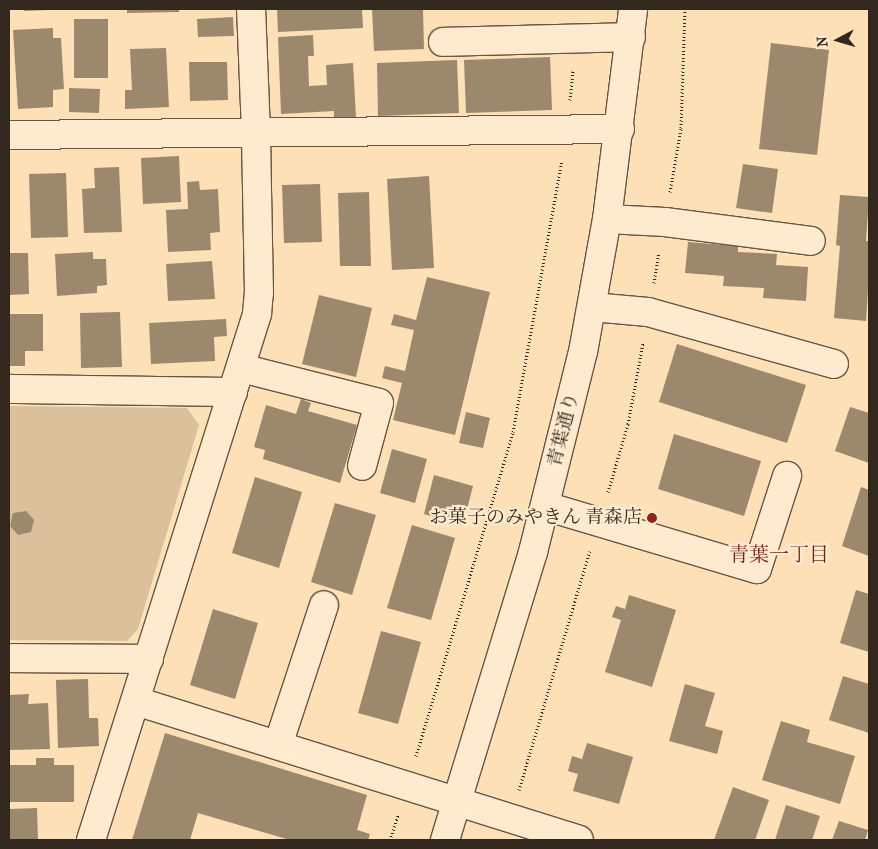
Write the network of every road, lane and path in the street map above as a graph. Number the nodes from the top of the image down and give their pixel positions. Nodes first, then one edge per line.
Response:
1 (251, 9) edge
2 (633, 9) edge
3 (685, 9) edge
4 (631, 37) junction
5 (576, 38) junction
6 (443, 42) dead end
7 (568, 129) junction
8 (620, 129) junction
9 (256, 132) junction
10 (9, 135) edge
11 (607, 219) junction
12 (665, 222) junction
13 (811, 241) dead end
14 (592, 307) junction
15 (648, 312) junction
16 (834, 364) dead end
17 (237, 380) junction
18 (9, 389) edge
19 (362, 466) dead end
20 (787, 476) dead end
21 (545, 506) junction
22 (599, 522) junction
23 (324, 605) dead end
24 (9, 658) edge
25 (149, 659) junction
26 (136, 700) junction
27 (278, 745) junction
28 (407, 786) junction
29 (458, 802) junction
30 (510, 818) junction
31 (91, 840) edge
32 (390, 840) edge
33 (445, 840) edge
34 (579, 840) edge

1 - 9 street
2 - 4 street, 青葉通り
3 - 12 path
4 - 5 street
4 - 8 street, 青葉通り
5 - 6 street
5 - 7 path
7 - 8 street
7 - 9 street
7 - 28 path
8 - 11 street, 青葉通り
9 - 10 street
9 - 17 street
11 - 12 street
11 - 14 street, 青葉通り
12 - 13 street
12 - 15 path
14 - 15 street
14 - 21 street, 青葉通り
15 - 16 street
15 - 22 path
17 - 18 street
17 - 19 street
17 - 25 street
20 - 22 street
21 - 22 street
21 - 29 street, 青葉通り
22 - 30 path
23 - 27 street
24 - 25 street
25 - 26 street
26 - 27 street
26 - 31 street
27 - 28 street
28 - 29 street
28 - 32 path
29 - 30 street
29 - 33 street, 青葉通り
30 - 34 street

